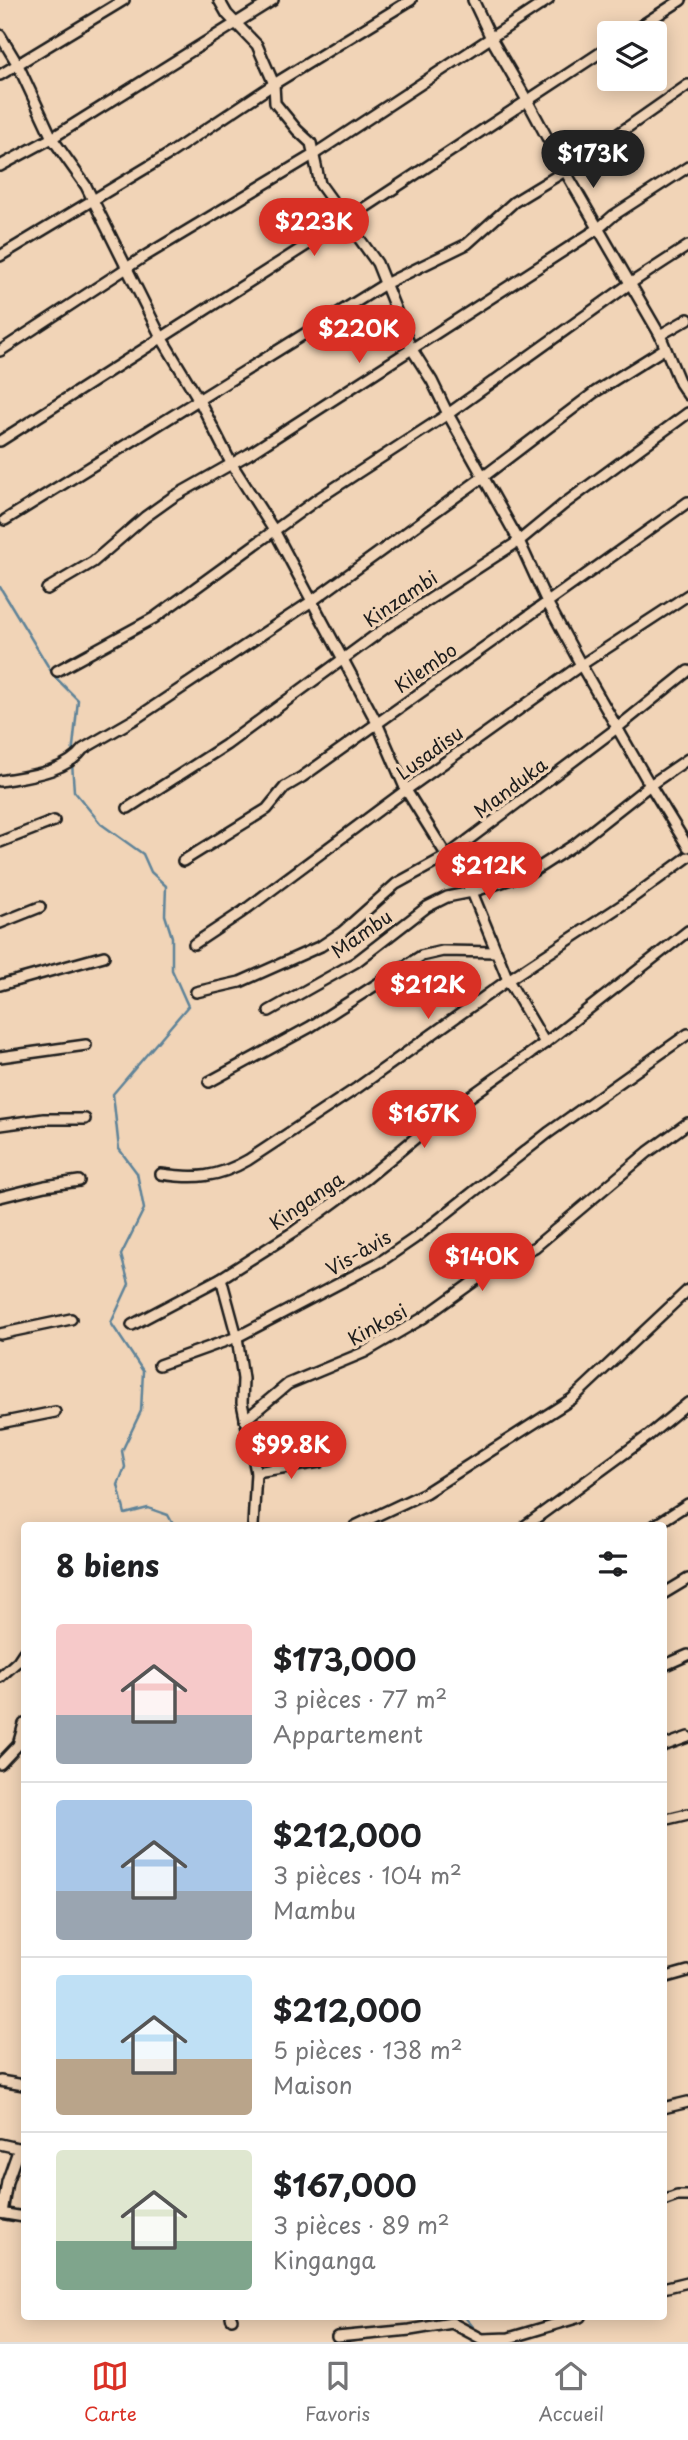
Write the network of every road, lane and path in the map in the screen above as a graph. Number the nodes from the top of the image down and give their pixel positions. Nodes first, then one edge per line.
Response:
1 (124, 0) edge
2 (219, 0) edge
3 (273, 0) edge
4 (411, 0) edge
5 (473, 0) edge
6 (548, 0) edge
7 (681, 0) edge
8 (649, 21) edge
9 (237, 23) junction
10 (0, 35) edge
11 (491, 38) junction
12 (597, 55) edge
13 (18, 65) junction
14 (0, 75) edge
15 (274, 84) junction
16 (688, 85) edge
17 (528, 102) junction
18 (52, 138) junction
19 (313, 155) junction
20 (0, 166) edge
21 (688, 167) edge
22 (565, 171) junction
23 (92, 199) junction
24 (346, 220) junction
25 (599, 228) junction
26 (688, 246) edge
27 (0, 256) edge
28 (127, 269) junction
29 (631, 283) junction
30 (385, 284) junction
31 (688, 319) edge
32 (660, 335) junction
33 (161, 337) junction
34 (411, 348) junction
35 (664, 349) junction
36 (0, 351) edge
37 (688, 395) edge
38 (199, 400) junction
39 (688, 413) edge
40 (448, 414) junction
41 (0, 441) edge
42 (231, 463) junction
43 (483, 477) junction
44 (688, 502) edge
45 (5, 520) dead end
46 (275, 532) junction
47 (519, 541) junction
48 (47, 589) dead end
49 (688, 595) edge
50 (312, 601) junction
51 (547, 602) junction
52 (343, 659) junction
53 (581, 664) junction
54 (57, 671) dead end
55 (688, 671) edge
56 (377, 723) junction
57 (617, 728) junction
58 (688, 759) edge
59 (0, 780) edge
60 (650, 785) junction
61 (406, 790) junction
62 (128, 808) dead end
63 (54, 821) dead end
64 (0, 842) edge
65 (688, 846) edge
66 (447, 856) junction
67 (688, 857) edge
68 (183, 861) dead end
69 (472, 892) junction
70 (40, 907) dead end
71 (0, 923) edge
72 (688, 931) edge
73 (194, 944) dead end
74 (497, 952) junction
75 (104, 956) dead end
76 (508, 980) junction
77 (0, 985) edge
78 (196, 992) dead end
79 (269, 1011) dead end
80 (688, 1034) edge
81 (545, 1043) junction
82 (86, 1045) dead end
83 (0, 1057) edge
84 (209, 1082) dead end
85 (85, 1119) dead end
86 (688, 1123) edge
87 (0, 1125) edge
88 (161, 1174) dead end
89 (79, 1181) dead end
90 (0, 1196) edge
91 (221, 1278) junction
92 (688, 1290) edge
93 (71, 1320) dead end
94 (132, 1325) dead end
95 (0, 1334) edge
96 (237, 1336) junction
97 (159, 1365) dead end
98 (688, 1403) edge
99 (55, 1412) dead end
100 (245, 1420) junction
101 (0, 1423) edge
102 (320, 1462) dead end
103 (256, 1472) junction
104 (688, 1504) edge
105 (253, 1522) edge
106 (363, 1522) edge
107 (530, 1522) edge
108 (660, 1522) edge
109 (688, 1579) edge
110 (667, 1592) edge
111 (688, 1655) edge
112 (21, 1656) edge
113 (667, 1664) edge
114 (0, 1677) edge
115 (21, 1734) edge
116 (688, 1737) edge
117 (667, 1745) edge
118 (0, 1765) edge
119 (688, 1814) edge
120 (667, 1819) edge
121 (688, 1971) edge
122 (667, 1977) edge
123 (0, 2081) edge
124 (21, 2084) edge
125 (688, 2102) edge
126 (667, 2108) edge
127 (0, 2144) edge
128 (21, 2149) edge
129 (21, 2151) edge
130 (688, 2196) edge
131 (667, 2200) edge
132 (1, 2213) edge
133 (21, 2216) edge
134 (688, 2282) edge
135 (667, 2287) edge
136 (570, 2320) edge
137 (337, 2337) dead end

1 - 13 street
2 - 9 street
3 - 9 street
4 - 15 street
5 - 11 street
6 - 11 street
7 - 8 street
9 - 15 street
9 - 18 street
10 - 13 street
11 - 17 street
11 - 19 street
12 - 17 street
13 - 14 street
13 - 18 street
15 - 19 street
15 - 23 street
16 - 22 street
17 - 22 street
17 - 24 street
18 - 20 street
18 - 23 street
19 - 24 street
19 - 28 street
21 - 25 street
22 - 25 street
22 - 30 street
23 - 27 street
23 - 28 street
24 - 30 street
24 - 33 street
25 - 29 street
25 - 34 street
26 - 29 street
28 - 33 street
28 - 36 street
29 - 32 street
29 - 40 street
30 - 34 street
30 - 38 street
31 - 32 street
32 - 35 street
33 - 38 street
33 - 41 street
34 - 40 street
34 - 42 street
35 - 37 street
35 - 43 street
38 - 42 street
38 - 45 street
39 - 47 street, Kinzambi
40 - 43 street
40 - 46 street
42 - 46 street
42 - 48 street
43 - 47 street
43 - 50 street
44 - 51 street, Kilembo
46 - 50 street
46 - 54 street
47 - 51 street
47 - 52 street, Kinzambi
49 - 53 street, Lusadisu
50 - 52 street
50 - 59 street
51 - 53 street
51 - 56 street, Kilembo
52 - 56 street
52 - 62 street, Kinzambi
53 - 57 street
53 - 61 street, Lusadisu
55 - 57 street, Manduka
56 - 61 street
56 - 68 street, Kilembo
57 - 60 street
57 - 66 street, Manduka
58 - 60 street, Mambu
60 - 65 street
60 - 69 street, Mambu
61 - 66 street
61 - 73 street, Lusadisu
63 - 64 street
66 - 69 street
66 - 78 street, Manduka
67 - 76 street
69 - 74 street
69 - 79 street, Mambu
70 - 71 street
72 - 81 street, Kinganga
74 - 76 street
74 - 84 street
75 - 77 street
76 - 81 street
76 - 88 street
80 - 96 street, Vis-àvis
81 - 91 street, Kinganga
82 - 83 street
85 - 87 street
86 - 100 street, Kinkosi
89 - 90 street
91 - 94 street, Kinganga
91 - 96 street
92 - 106 street
93 - 95 street
96 - 97 street, Vis-àvis
96 - 100 street
98 - 107 street
99 - 101 street
100 - 103 street
102 - 103 street
103 - 105 street
104 - 108 street
109 - 110 street
111 - 113 street
112 - 114 street
115 - 118 street
116 - 117 street
119 - 120 street
121 - 122 street
123 - 124 street
125 - 126 street
127 - 128 street
129 - 132 street
130 - 131 street
132 - 133 street
134 - 135 street
136 - 137 street

